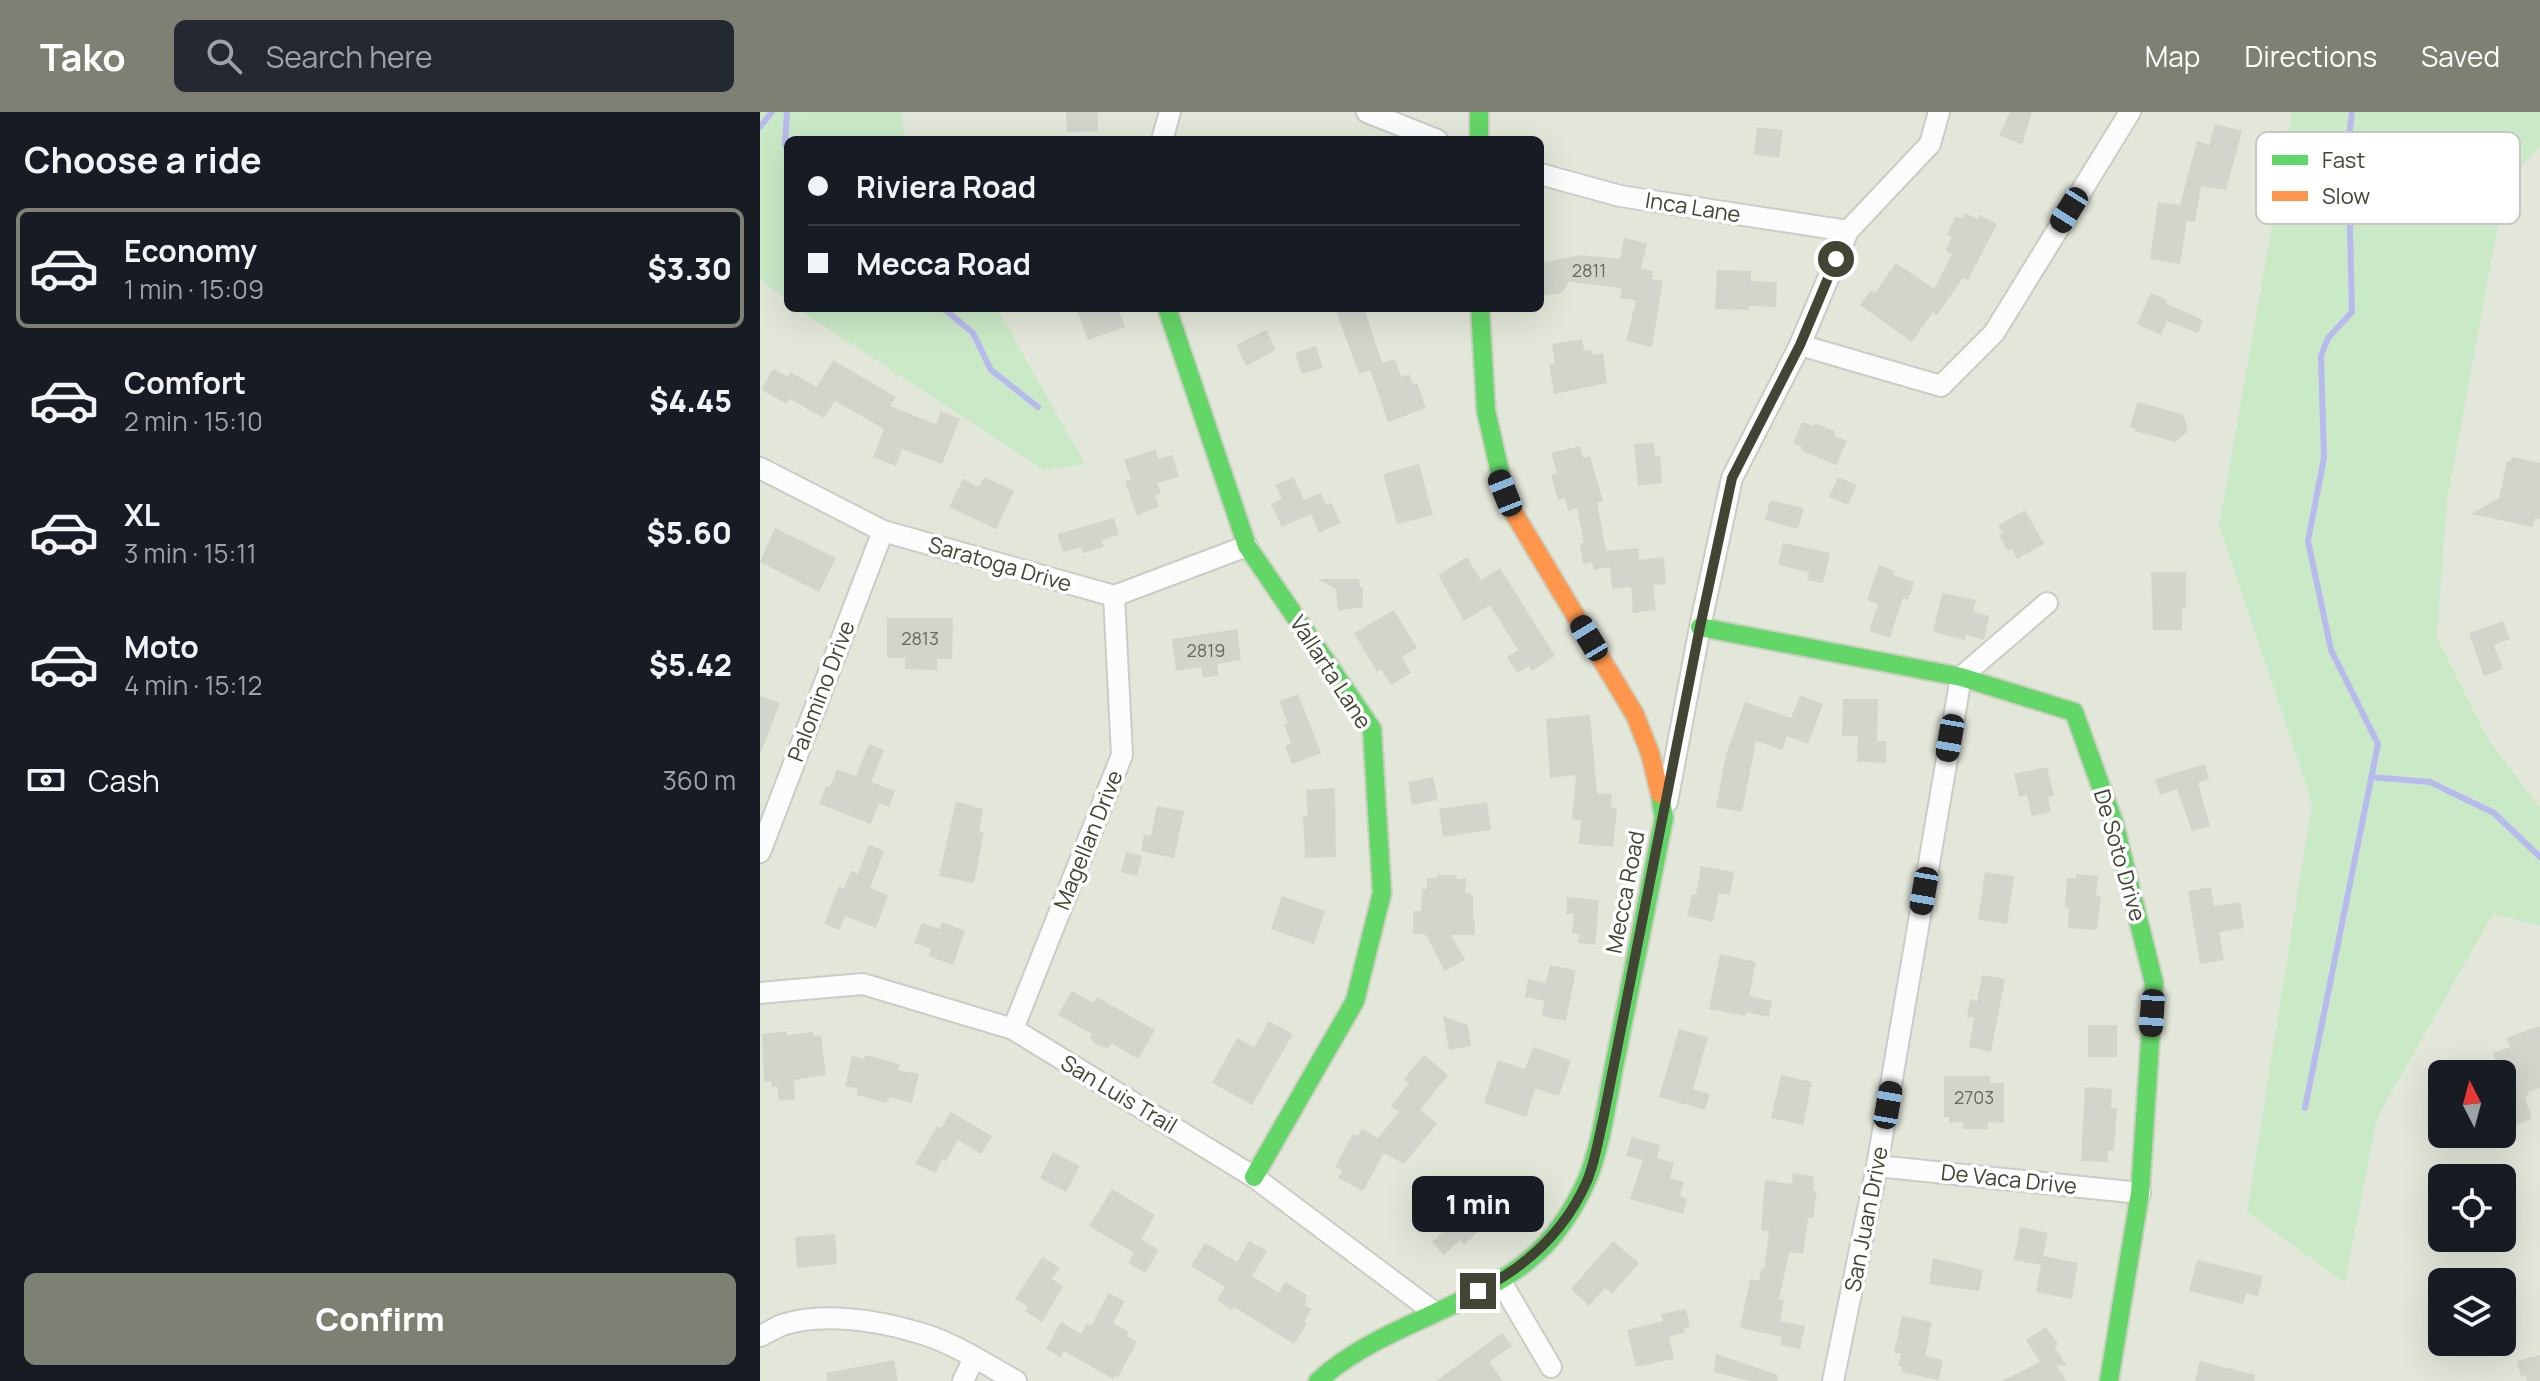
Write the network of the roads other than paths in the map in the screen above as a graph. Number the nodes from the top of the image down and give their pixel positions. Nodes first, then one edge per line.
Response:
1 (1170, 112) edge
2 (1367, 112) edge
3 (1479, 112) edge
4 (1939, 112) edge
5 (2130, 112) edge
6 (1163, 136) edge
7 (1427, 136) edge
8 (1479, 136) edge
9 (1544, 175) edge
10 (1848, 231) junction
11 (1168, 312) edge
12 (1480, 312) edge
13 (1800, 345) junction
14 (760, 468) edge
15 (883, 531) junction
16 (1247, 546) junction
17 (1114, 596) junction
18 (2047, 603) dead end
19 (1700, 627) junction
20 (1961, 677) junction
21 (1664, 818) junction
22 (760, 852) edge
23 (760, 993) edge
24 (1013, 1029) junction
25 (1877, 1166) junction
26 (1254, 1177) junction
27 (2140, 1193) junction
28 (1500, 1280) junction
29 (1434, 1312) junction
30 (760, 1336) edge
31 (974, 1358) junction
32 (1551, 1367) dead end
33 (963, 1381) edge
34 (1016, 1381) edge
35 (1318, 1381) edge
36 (1833, 1381) edge
37 (2109, 1381) edge

1 - 6 street
2 - 7 street
3 - 8 street
4 - 10 street
5 - 13 street
9 - 10 street, Inca Lane
10 - 13 street
11 - 16 street, Vallarta Lane
12 - 21 street, Mecca Road
13 - 19 street
14 - 15 street, Saratoga Drive
15 - 17 street, Saratoga Drive
15 - 22 street, Palomino Drive
16 - 17 street
16 - 26 street, Vallarta Lane
17 - 24 street, Magellan Drive
18 - 20 street
19 - 20 street, De Soto Drive
19 - 21 street
20 - 25 street, San Juan Drive
20 - 27 street, De Soto Drive
21 - 28 street, Mecca Road
23 - 24 street, San Luis Trail
24 - 26 street, San Luis Trail
25 - 27 street, De Vaca Drive
25 - 36 street, San Juan Drive
26 - 29 street, San Luis Trail
27 - 37 street, De Soto Drive
28 - 29 street, Mecca Road
28 - 32 street
29 - 35 street, Mecca Road
30 - 31 street
31 - 33 street
31 - 34 street

